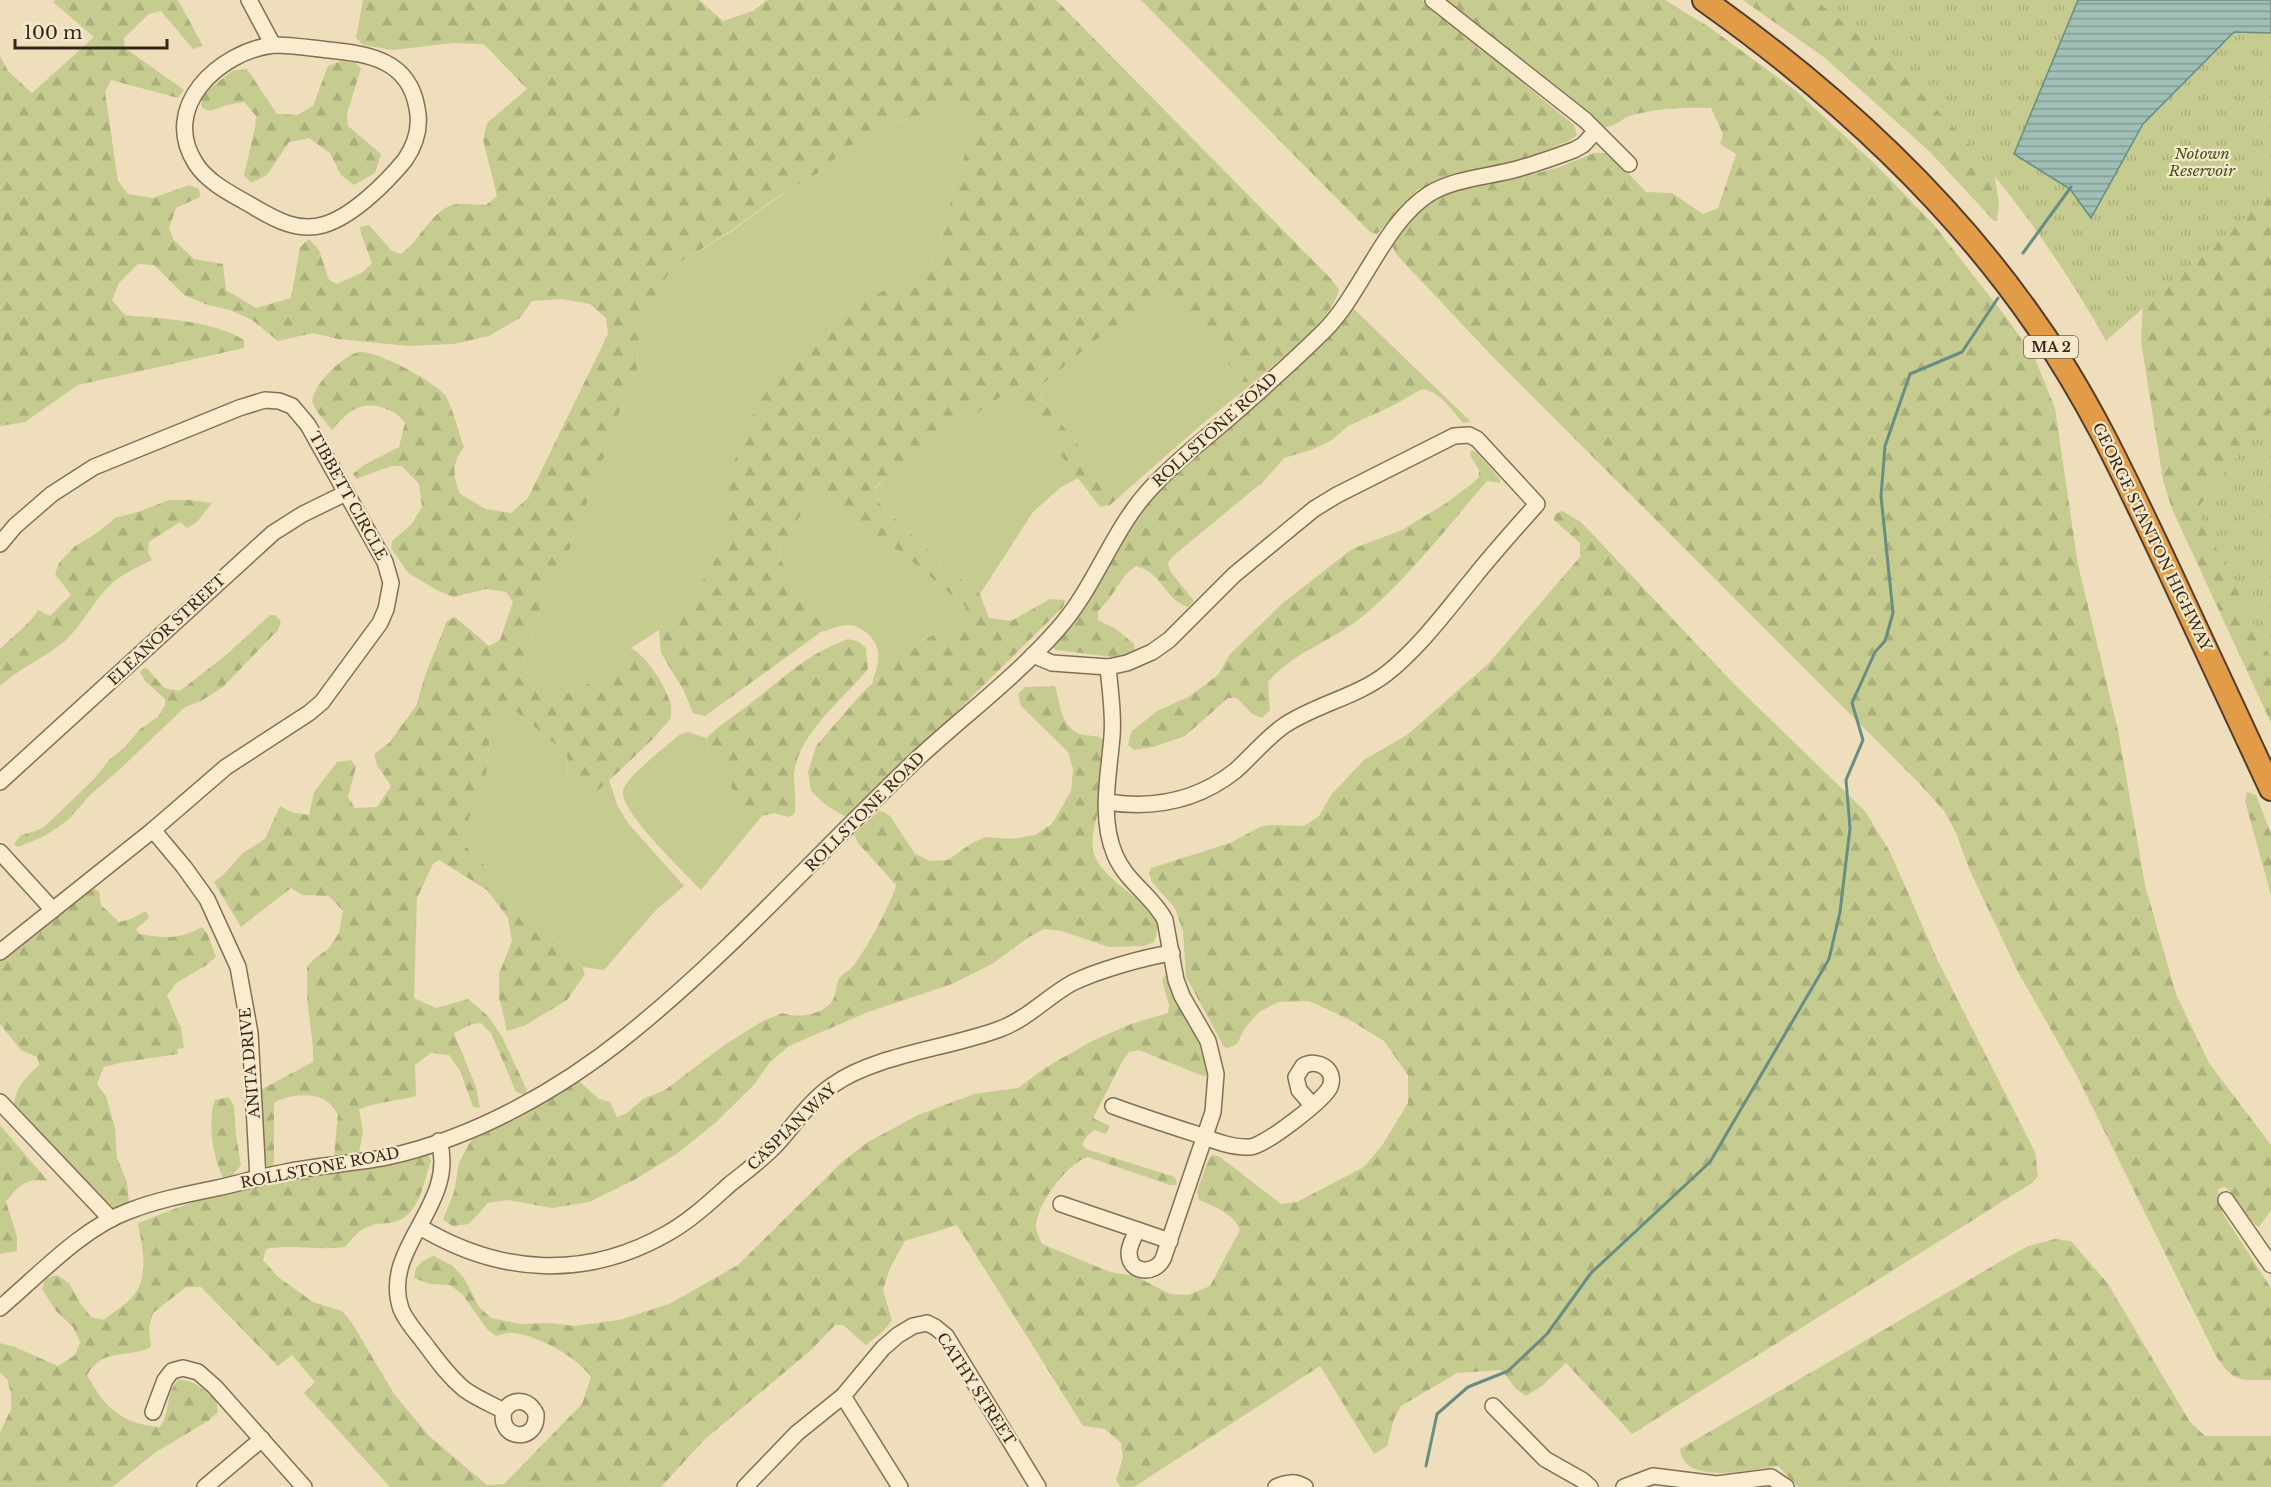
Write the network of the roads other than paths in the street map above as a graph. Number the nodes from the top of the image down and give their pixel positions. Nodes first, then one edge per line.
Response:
1 (249, 0) edge
2 (1433, 0) edge
3 (1704, 0) edge
4 (1726, 0) edge
5 (273, 45) junction
6 (1596, 131) junction
7 (1629, 164) dead end
8 (345, 493) junction
9 (0, 544) edge
10 (1033, 655) junction
11 (1108, 667) junction
12 (2271, 754) edge
13 (0, 782) edge
14 (2271, 789) edge
15 (1107, 802) junction
16 (153, 830) junction
17 (0, 852) edge
18 (52, 910) junction
19 (0, 952) edge
20 (1172, 953) junction
21 (0, 1102) edge
22 (1312, 1105) dead end
23 (1113, 1106) dead end
24 (1205, 1137) junction
25 (440, 1141) junction
26 (258, 1179) junction
27 (2226, 1200) dead end
28 (1061, 1204) dead end
29 (111, 1219) junction
30 (420, 1227) junction
31 (1137, 1230) junction
32 (1170, 1241) junction
33 (2271, 1265) edge
34 (0, 1308) edge
35 (843, 1396) junction
36 (1493, 1406) dead end
37 (153, 1412) dead end
38 (504, 1412) dead end
39 (262, 1439) junction
40 (758, 1473) junction
41 (205, 1487) edge
42 (304, 1487) edge
43 (745, 1487) edge
44 (767, 1487) edge
45 (900, 1487) edge
46 (1038, 1487) edge
47 (1276, 1487) edge
48 (1305, 1487) edge
49 (1590, 1487) edge
50 (1624, 1487) edge
51 (1786, 1487) edge

1 - 5 street
2 - 6 street
3 - 14 highway, GEORGE STANTON HIGHWAY / MA 2
4 - 12 highway, GEORGE STANTON HIGHWAY / MA 2
5 - 5 street
6 - 7 street
6 - 10 street, ROLLSTONE ROAD
8 - 9 street, TIBBETT CIRCLE
8 - 13 street, ELEANOR STREET
8 - 16 street, TIBBETT CIRCLE
10 - 11 street
10 - 25 street, ROLLSTONE ROAD
11 - 15 street
11 - 15 street
15 - 20 street
16 - 18 street, TIBBETT CIRCLE
16 - 26 street, ANITA DRIVE
17 - 18 street
18 - 19 street, TIBBETT CIRCLE
20 - 24 street
20 - 30 street, CASPIAN WAY
21 - 29 street
22 - 24 street
23 - 24 street
24 - 32 street
25 - 26 street, ROLLSTONE ROAD
25 - 30 street
26 - 29 street, ROLLSTONE ROAD
27 - 33 street
28 - 31 street
29 - 34 street, ROLLSTONE ROAD
30 - 38 street
31 - 32 street
31 - 32 street
35 - 40 street, CATHY STREET
35 - 45 street
35 - 46 street, CATHY STREET
36 - 49 street
37 - 39 street
39 - 41 street
39 - 42 street
40 - 43 street, CATHY STREET
40 - 44 street
47 - 48 street
50 - 51 street

